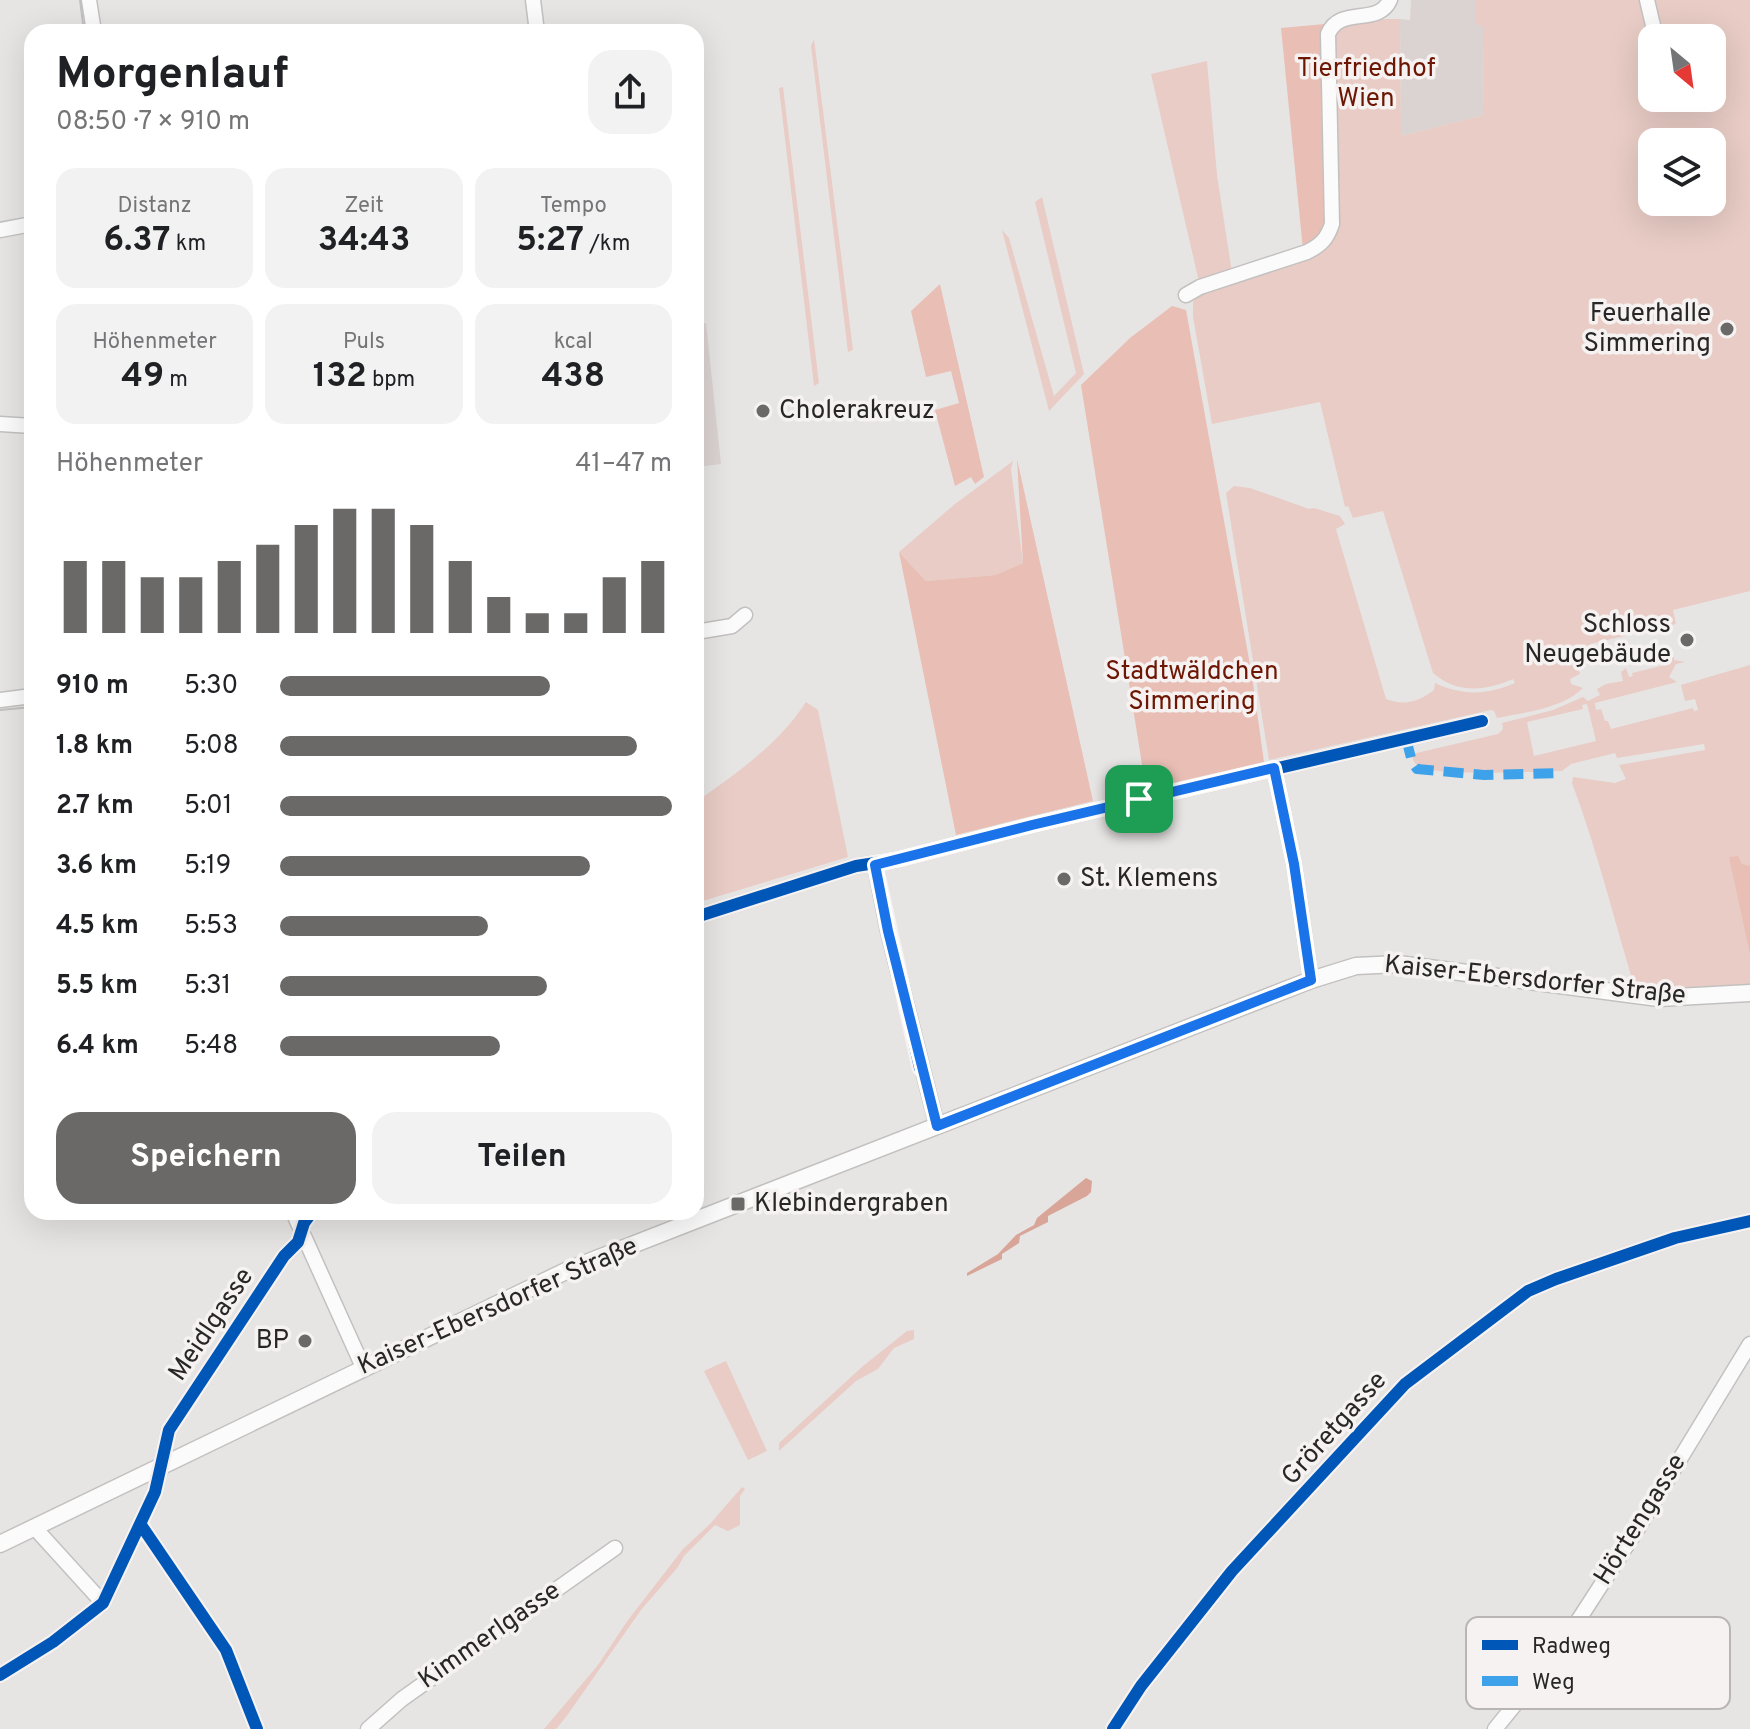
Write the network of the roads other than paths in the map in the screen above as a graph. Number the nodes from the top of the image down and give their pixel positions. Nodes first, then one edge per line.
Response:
1 (89, 0) edge
2 (533, 0) edge
3 (1390, 0) edge
4 (1647, 0) edge
5 (93, 24) edge
6 (536, 24) edge
7 (1653, 24) edge
8 (24, 226) edge
9 (0, 230) edge
10 (1186, 295) dead end
11 (0, 424) edge
12 (24, 426) edge
13 (745, 615) dead end
14 (704, 631) edge
15 (24, 697) edge
16 (0, 700) edge
17 (1482, 721) dead end
18 (1274, 768) junction
19 (875, 865) junction
20 (704, 914) edge
21 (1311, 980) junction
22 (1750, 993) edge
23 (937, 1126) junction
24 (704, 1217) edge
25 (297, 1220) edge
26 (306, 1220) edge
27 (696, 1220) edge
28 (1750, 1221) edge
29 (303, 1232) junction
30 (1750, 1344) edge
31 (363, 1367) junction
32 (158, 1468) junction
33 (141, 1525) junction
34 (34, 1527) junction
35 (0, 1544) edge
36 (615, 1548) dead end
37 (103, 1603) junction
38 (1580, 1617) edge
39 (0, 1675) edge
40 (1511, 1709) edge
41 (257, 1729) edge
42 (368, 1729) edge
43 (1113, 1729) edge
44 (1495, 1729) edge

1 - 5 street
2 - 6 street
3 - 10 street
4 - 7 street
8 - 9 street
11 - 12 street
13 - 14 street
15 - 16 street
17 - 18 street
18 - 19 street
18 - 21 street
19 - 20 street
19 - 23 street
21 - 22 main road, Kaiser-Ebersdorfer Straße
21 - 23 main road, Kaiser-Ebersdorfer Straße
23 - 24 main road, Kaiser-Ebersdorfer Straße
25 - 29 street
26 - 29 street, Meidlgasse
27 - 31 main road, Kaiser-Ebersdorfer Straße
28 - 43 street, Gröretgasse
29 - 31 street
29 - 32 street, Meidlgasse
30 - 38 street, Hörtengasse
31 - 32 main road, Kaiser-Ebersdorfer Straße
32 - 33 street, Meidlgasse
32 - 34 main road, Kaiser-Ebersdorfer Straße
33 - 37 street, Meidlgasse
33 - 41 street
34 - 35 main road, Kaiser-Ebersdorfer Straße
34 - 37 street
36 - 42 street, Kimmerlgasse
37 - 39 street
40 - 44 street, Hörtengasse

